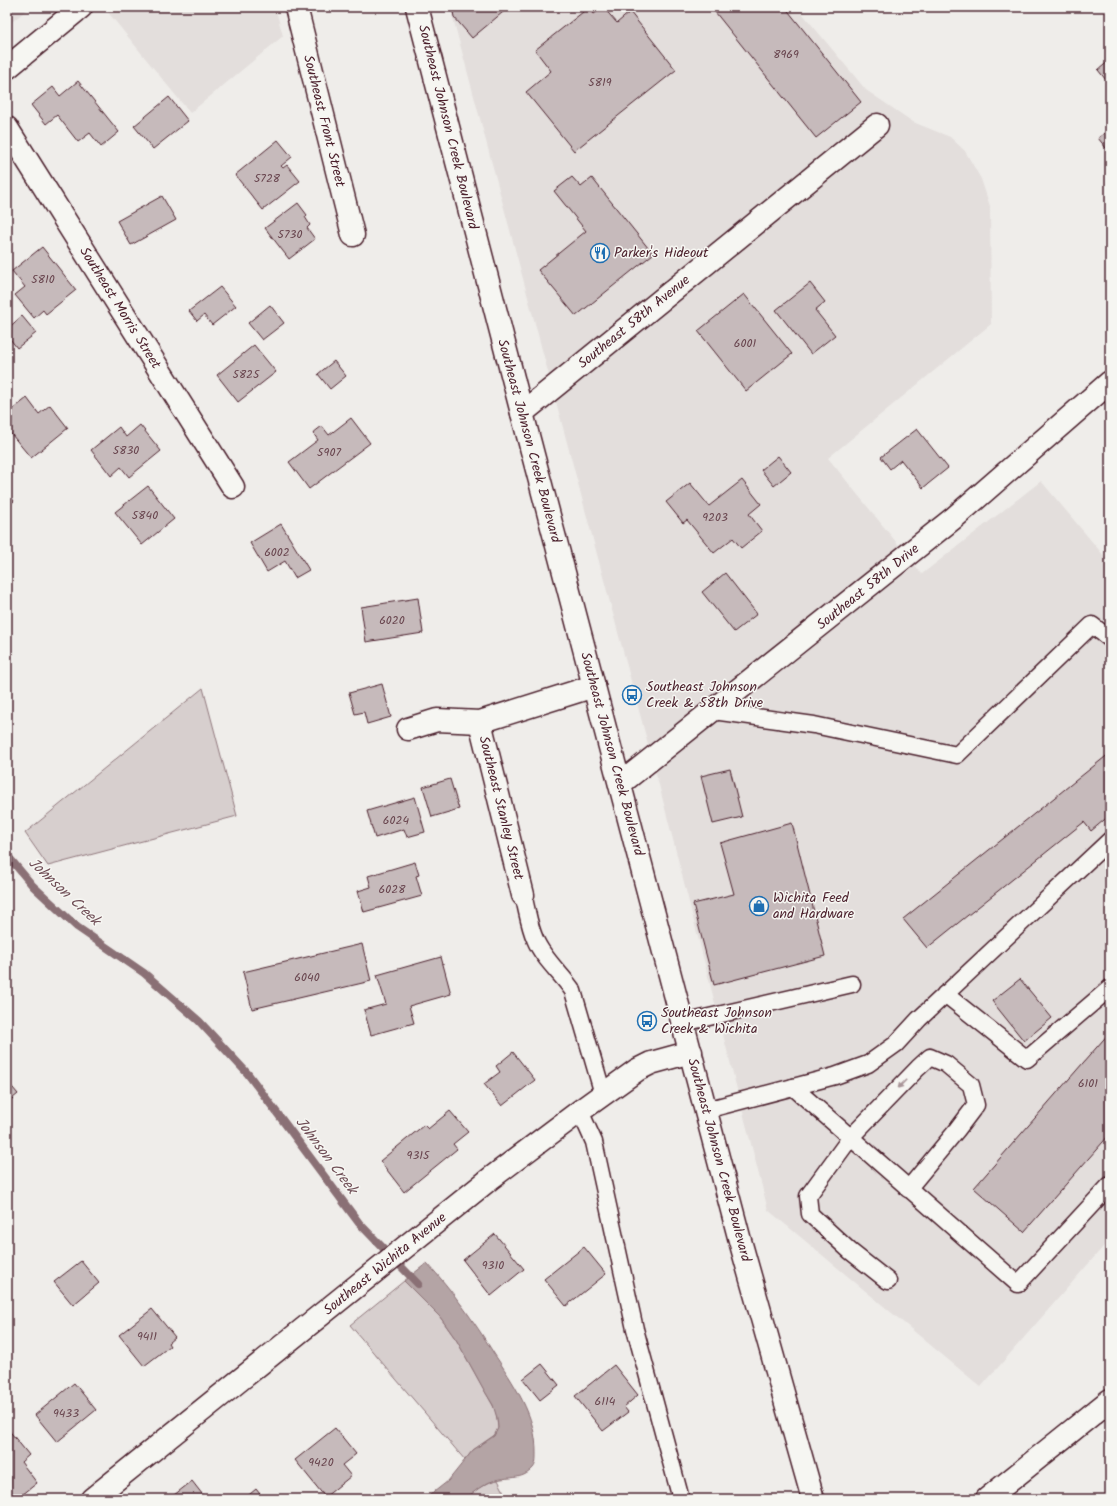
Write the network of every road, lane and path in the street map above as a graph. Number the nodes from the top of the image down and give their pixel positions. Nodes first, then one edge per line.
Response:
1 (81, 7) edge
2 (296, 7) edge
3 (417, 7) edge
4 (9, 63) edge
5 (877, 126) dead end
6 (7, 128) edge
7 (353, 235) dead end
8 (1110, 382) edge
9 (522, 413) junction
10 (233, 487) dead end
11 (1110, 639) edge
12 (594, 686) junction
13 (712, 711) junction
14 (480, 722) junction
15 (408, 729) dead end
16 (620, 784) junction
17 (1110, 840) edge
18 (523, 895) joint
19 (852, 984) dead end
20 (1110, 988) edge
21 (945, 994) junction
22 (683, 1024) junction
23 (691, 1052) junction
24 (793, 1087) junction
25 (603, 1094) junction
26 (706, 1110) junction
27 (580, 1111) junction
28 (851, 1137) junction
29 (1110, 1185) edge
30 (908, 1189) junction
31 (888, 1281) dead end
32 (1110, 1400) edge
33 (92, 1499) edge
34 (681, 1499) edge
35 (813, 1499) edge
36 (987, 1499) edge

1 - 4 street
2 - 7 street, Southeast Front Street
3 - 9 street, Southeast Johnson Creek Boulevard
5 - 9 street, Southeast 58th Avenue
6 - 10 street, Southeast Morris Street
8 - 13 street, Southeast 58th Drive
9 - 12 street, Southeast Johnson Creek Boulevard
11 - 13 lane
12 - 14 street
12 - 16 street, Southeast Johnson Creek Boulevard
13 - 16 street, Southeast 58th Drive
14 - 15 street
14 - 18 street, Southeast Stanley Street
16 - 22 street, Southeast Johnson Creek Boulevard
17 - 21 lane
18 - 25 lane
19 - 22 lane
20 - 21 lane
21 - 24 lane
22 - 23 street, Southeast Johnson Creek Boulevard
23 - 25 street, Southeast Wichita Avenue
23 - 26 street, Southeast Johnson Creek Boulevard
24 - 26 lane
24 - 28 lane
25 - 27 street, Southeast Wichita Avenue
26 - 35 street, Southeast Johnson Creek Boulevard
27 - 33 street, Southeast Wichita Avenue
27 - 34 lane
28 - 30 lane
30 -> 28 lane
28 - 31 lane
29 - 30 lane
32 - 36 street

